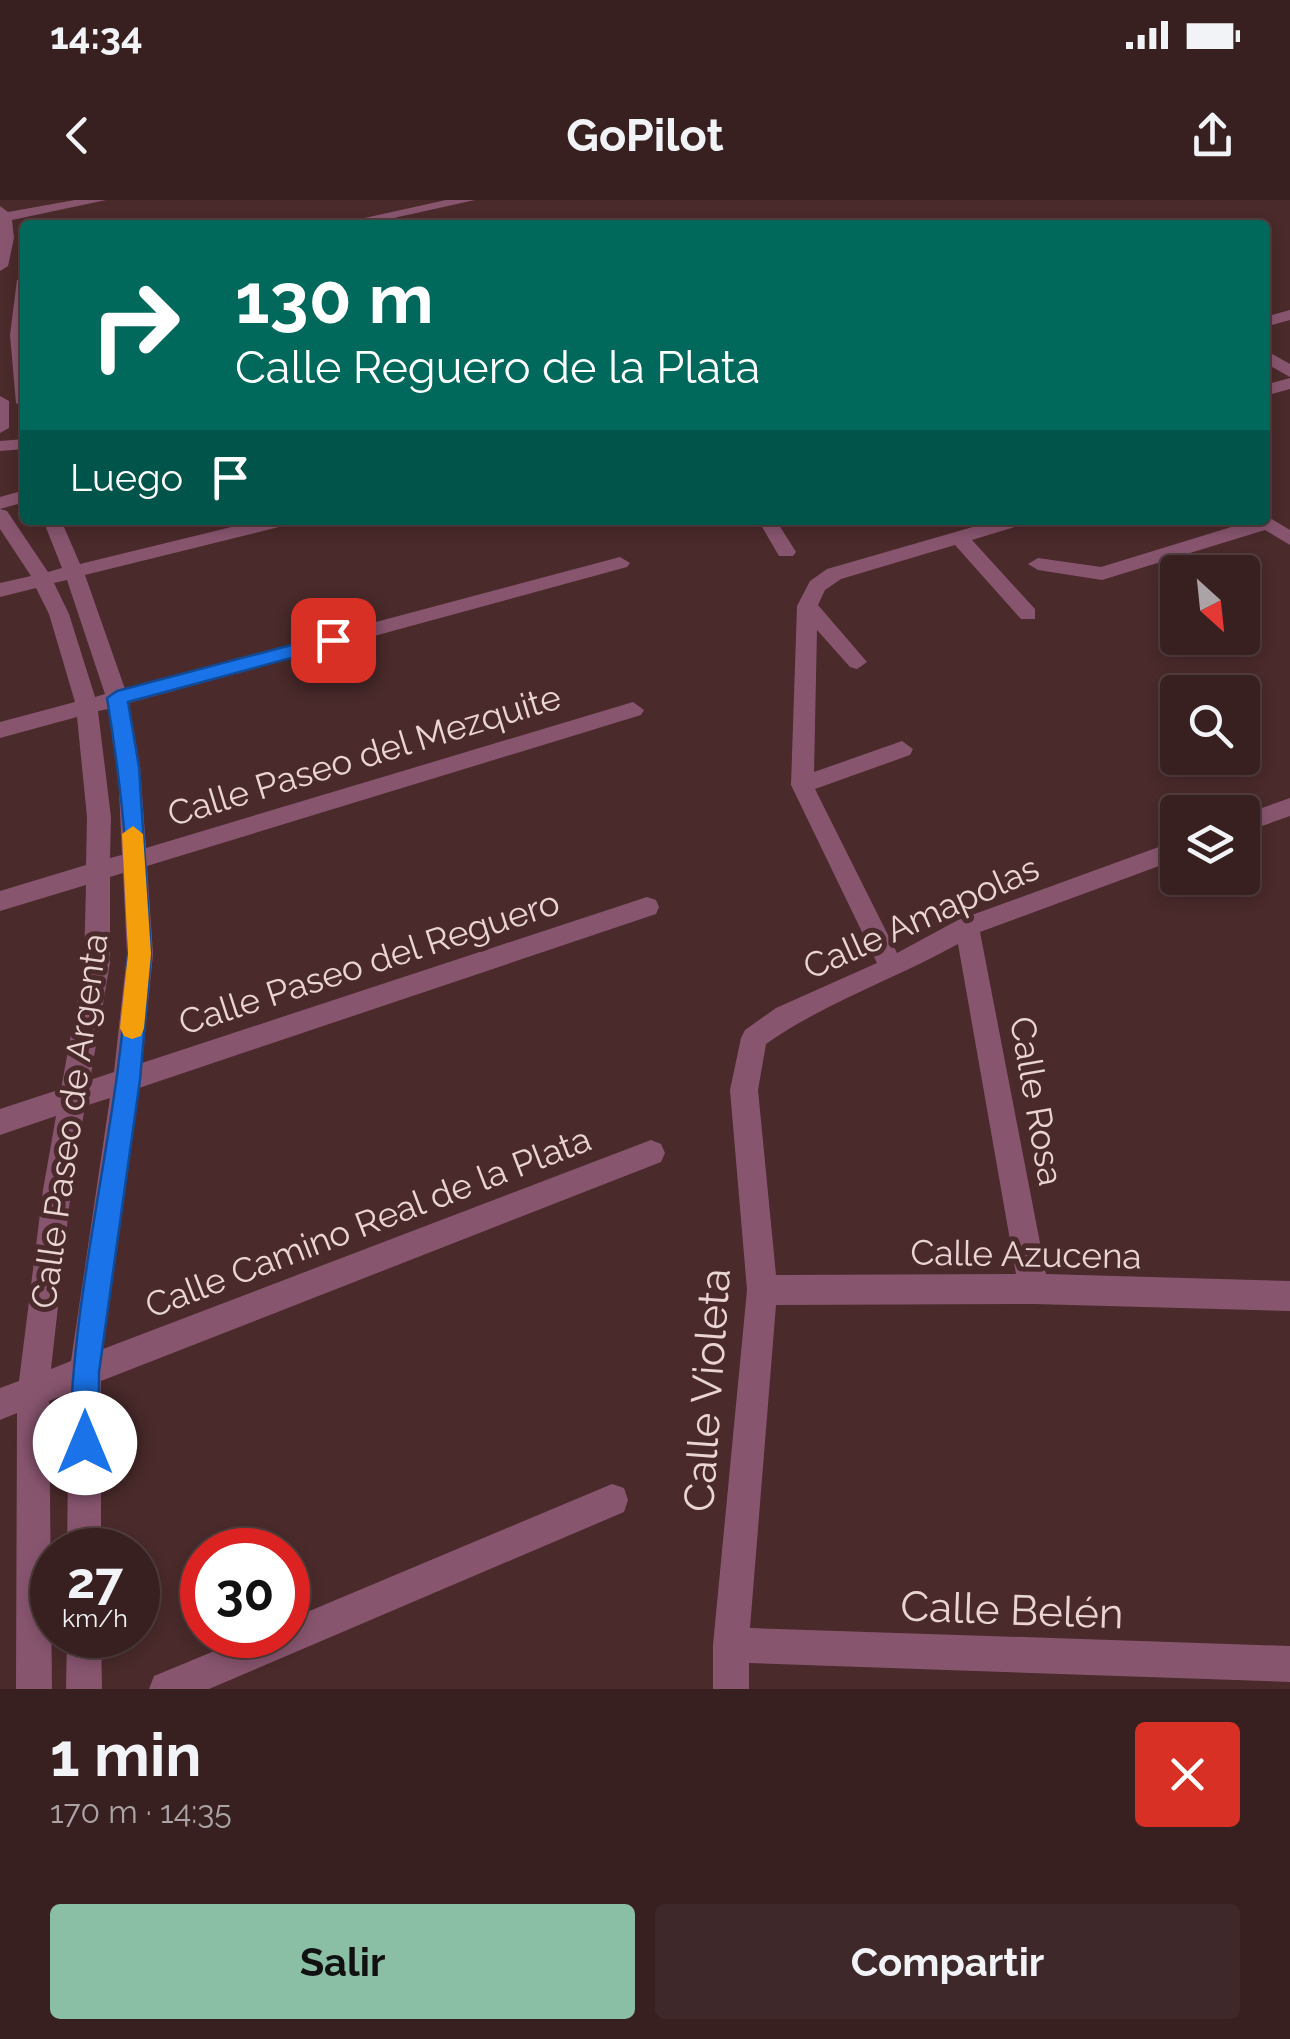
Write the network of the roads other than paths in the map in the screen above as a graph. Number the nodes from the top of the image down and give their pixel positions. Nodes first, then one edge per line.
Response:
1 (98, 200) edge
2 (468, 200) edge
3 (37, 212) edge
4 (2, 215) edge
5 (366, 220) edge
6 (0, 266) edge
7 (20, 312) edge
8 (20, 348) edge
9 (0, 401) edge
10 (0, 428) edge
11 (0, 515) edge
12 (54, 525) edge
13 (264, 525) edge
14 (770, 525) edge
15 (1002, 525) edge
16 (1256, 525) edge
17 (960, 538) junction
18 (786, 552) dead end
19 (620, 563) dead end
20 (1038, 564) dead end
21 (72, 572) junction
22 (43, 579) junction
23 (0, 590) edge
24 (812, 596) junction
25 (1028, 614) dead end
26 (857, 662) dead end
27 (117, 698) junction
28 (86, 706) junction
29 (633, 710) dead end
30 (0, 730) edge
31 (902, 749) dead end
32 (802, 785) junction
33 (1290, 807) edge
34 (1260, 818) edge
35 (1160, 855) edge
36 (134, 860) junction
37 (99, 871) junction
38 (0, 901) edge
39 (647, 906) dead end
40 (967, 927) junction
41 (892, 968) junction
42 (754, 1038) joint
43 (128, 1080) junction
44 (76, 1097) junction
45 (0, 1122) edge
46 (651, 1153) dead end
47 (1034, 1289) junction
48 (762, 1290) junction
49 (1290, 1296) edge
50 (85, 1372) junction
51 (32, 1392) junction
52 (0, 1404) edge
53 (612, 1500) dead end
54 (84, 1528) edge
55 (731, 1645) junction
56 (84, 1658) edge
57 (1290, 1664) edge
58 (34, 1689) edge
59 (84, 1689) edge
60 (167, 1689) edge
61 (731, 1689) edge

1 - 3 street
2 - 5 street
3 - 4 street
4 - 6 street
7 - 8 street
9 - 10 street
11 - 22 street, Calle Paseo de Argenta
12 - 21 street, Calle Paseo de Argenta
13 - 21 street
14 - 18 street
15 - 17 street
16 - 20 street
17 - 24 street
17 - 25 street
19 - 27 street
21 - 22 street
21 - 27 street, Calle Paseo de Argenta
22 - 23 street
22 - 28 street, Calle Paseo de Argenta
24 - 26 street
24 - 32 street
27 - 28 street
27 - 36 street, Calle Paseo de Argenta
28 - 30 street
28 - 37 street, Calle Paseo de Argenta
29 - 36 street, Calle Paseo del Mezquite
31 - 32 street
32 - 41 street
33 - 34 street
35 - 40 street, Calle Amapolas
36 - 37 street, Calle Paseo del Mezquite
36 - 43 street, Calle Paseo de Argenta
37 - 38 street, Calle Paseo del Mezquite
37 - 44 street, Calle Paseo de Argenta
39 - 43 street, Calle Paseo del Reguero
40 - 41 street, Calle Amapolas
40 - 47 street, Calle Rosa
41 - 42 street, Calle Amapolas
42 - 48 street, Calle Violeta
43 - 44 street, Calle Paseo del Reguero
43 - 50 street, Calle Paseo de Argenta
44 - 45 street, Calle Paseo del Reguero
44 - 51 street, Calle Paseo de Argenta
46 - 50 street, Calle Camino Real de la Plata
47 - 48 street, Calle Azucena
47 - 49 street, Calle Azucena
48 - 55 street, Calle Violeta
50 - 51 street, Calle Camino Real de la Plata
50 - 54 street, Calle Paseo de Argenta
51 - 52 street, Calle Camino Real de la Plata
51 - 58 street, Calle Paseo de Argenta
53 - 60 street
55 - 57 street, Calle Belén
55 - 61 street, Calle Violeta
56 - 59 street

